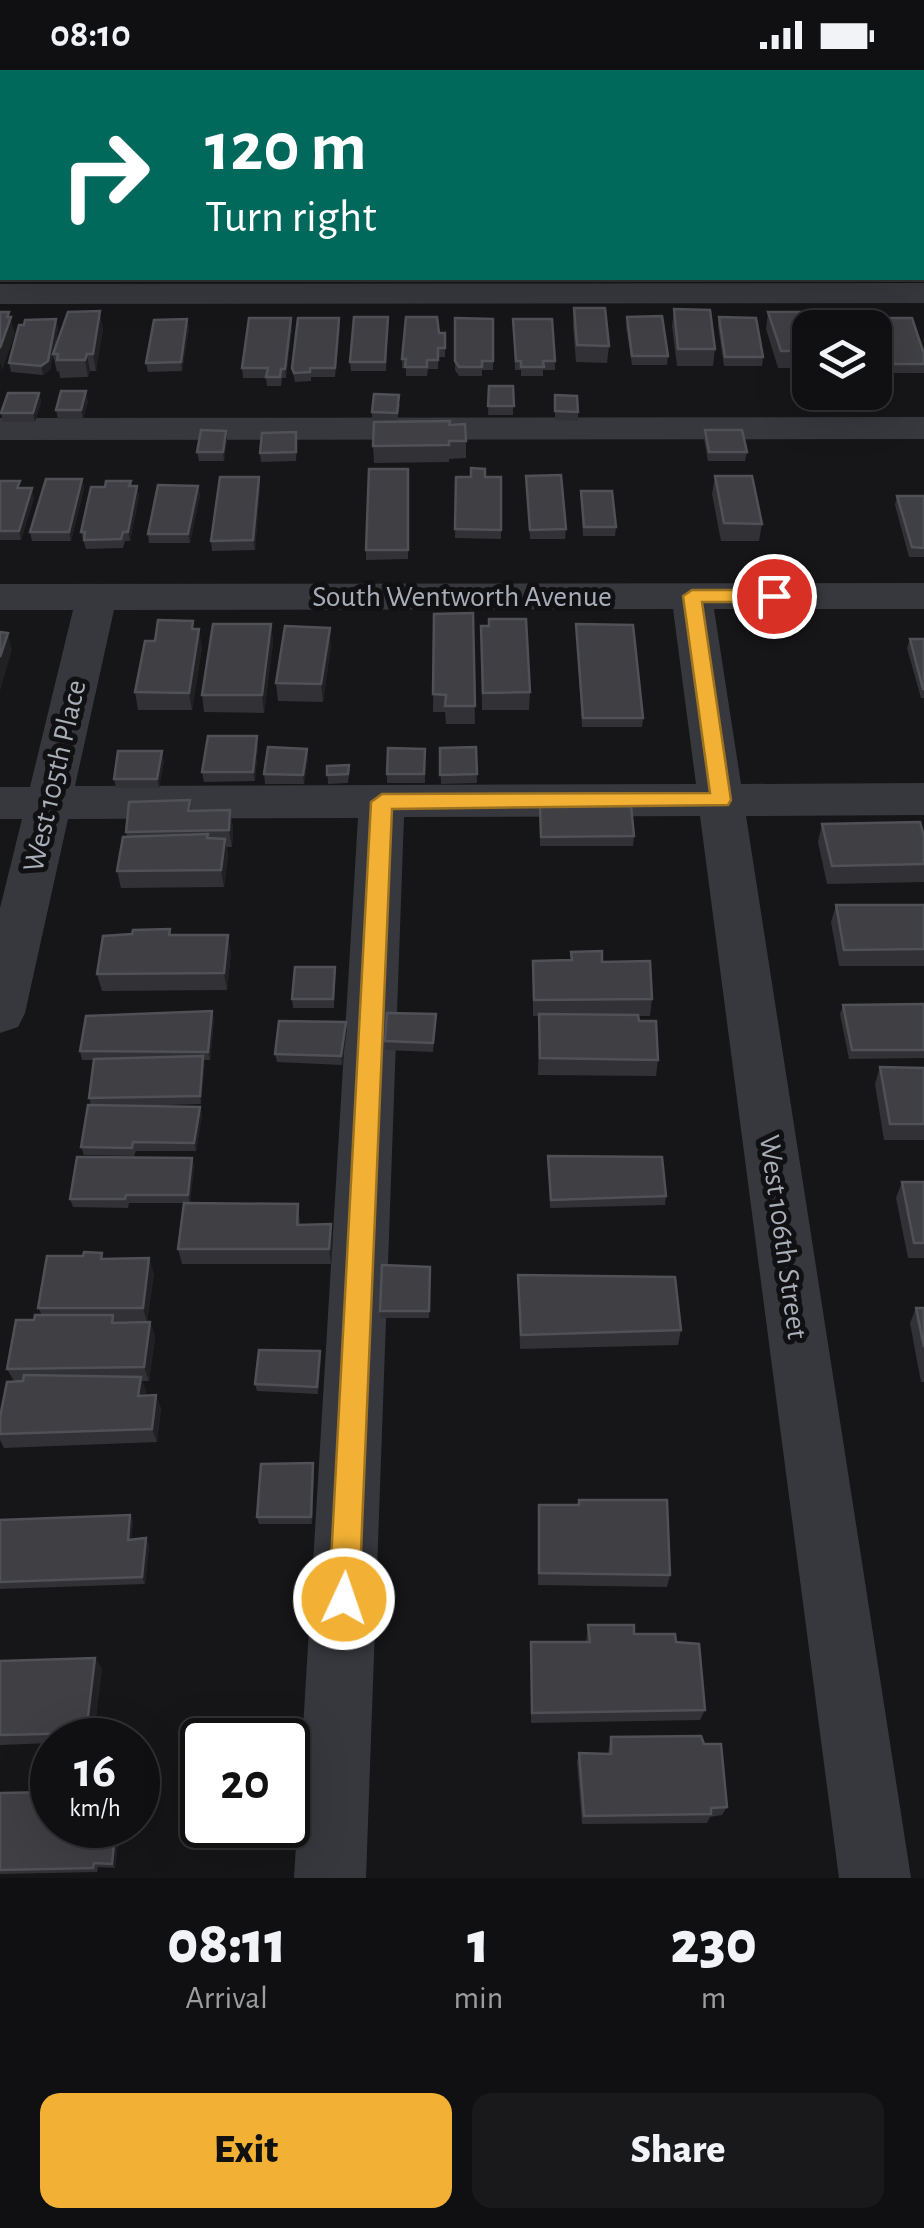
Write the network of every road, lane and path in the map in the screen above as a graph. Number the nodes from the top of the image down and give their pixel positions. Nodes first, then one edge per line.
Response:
1 (0, 294) edge
2 (924, 294) edge
3 (924, 428) edge
4 (0, 430) edge
5 (692, 596) junction
6 (924, 596) edge
7 (0, 597) edge
8 (96, 597) junction
9 (721, 800) junction
10 (924, 800) edge
11 (0, 802) edge
12 (48, 802) junction
13 (382, 802) junction
14 (0, 1013) edge
15 (330, 1878) edge
16 (875, 1878) edge

1 - 2 street
3 - 4 street
5 - 6 street, South Wentworth Avenue
5 - 8 street, South Wentworth Avenue
5 - 9 street, West 106th Street
7 - 8 street, South Wentworth Avenue
8 - 12 street, West 105th Place
9 - 10 street
9 - 13 street
9 - 16 street, West 106th Street
11 - 12 street
12 - 13 street
12 - 14 street, West 105th Place
13 - 15 street

